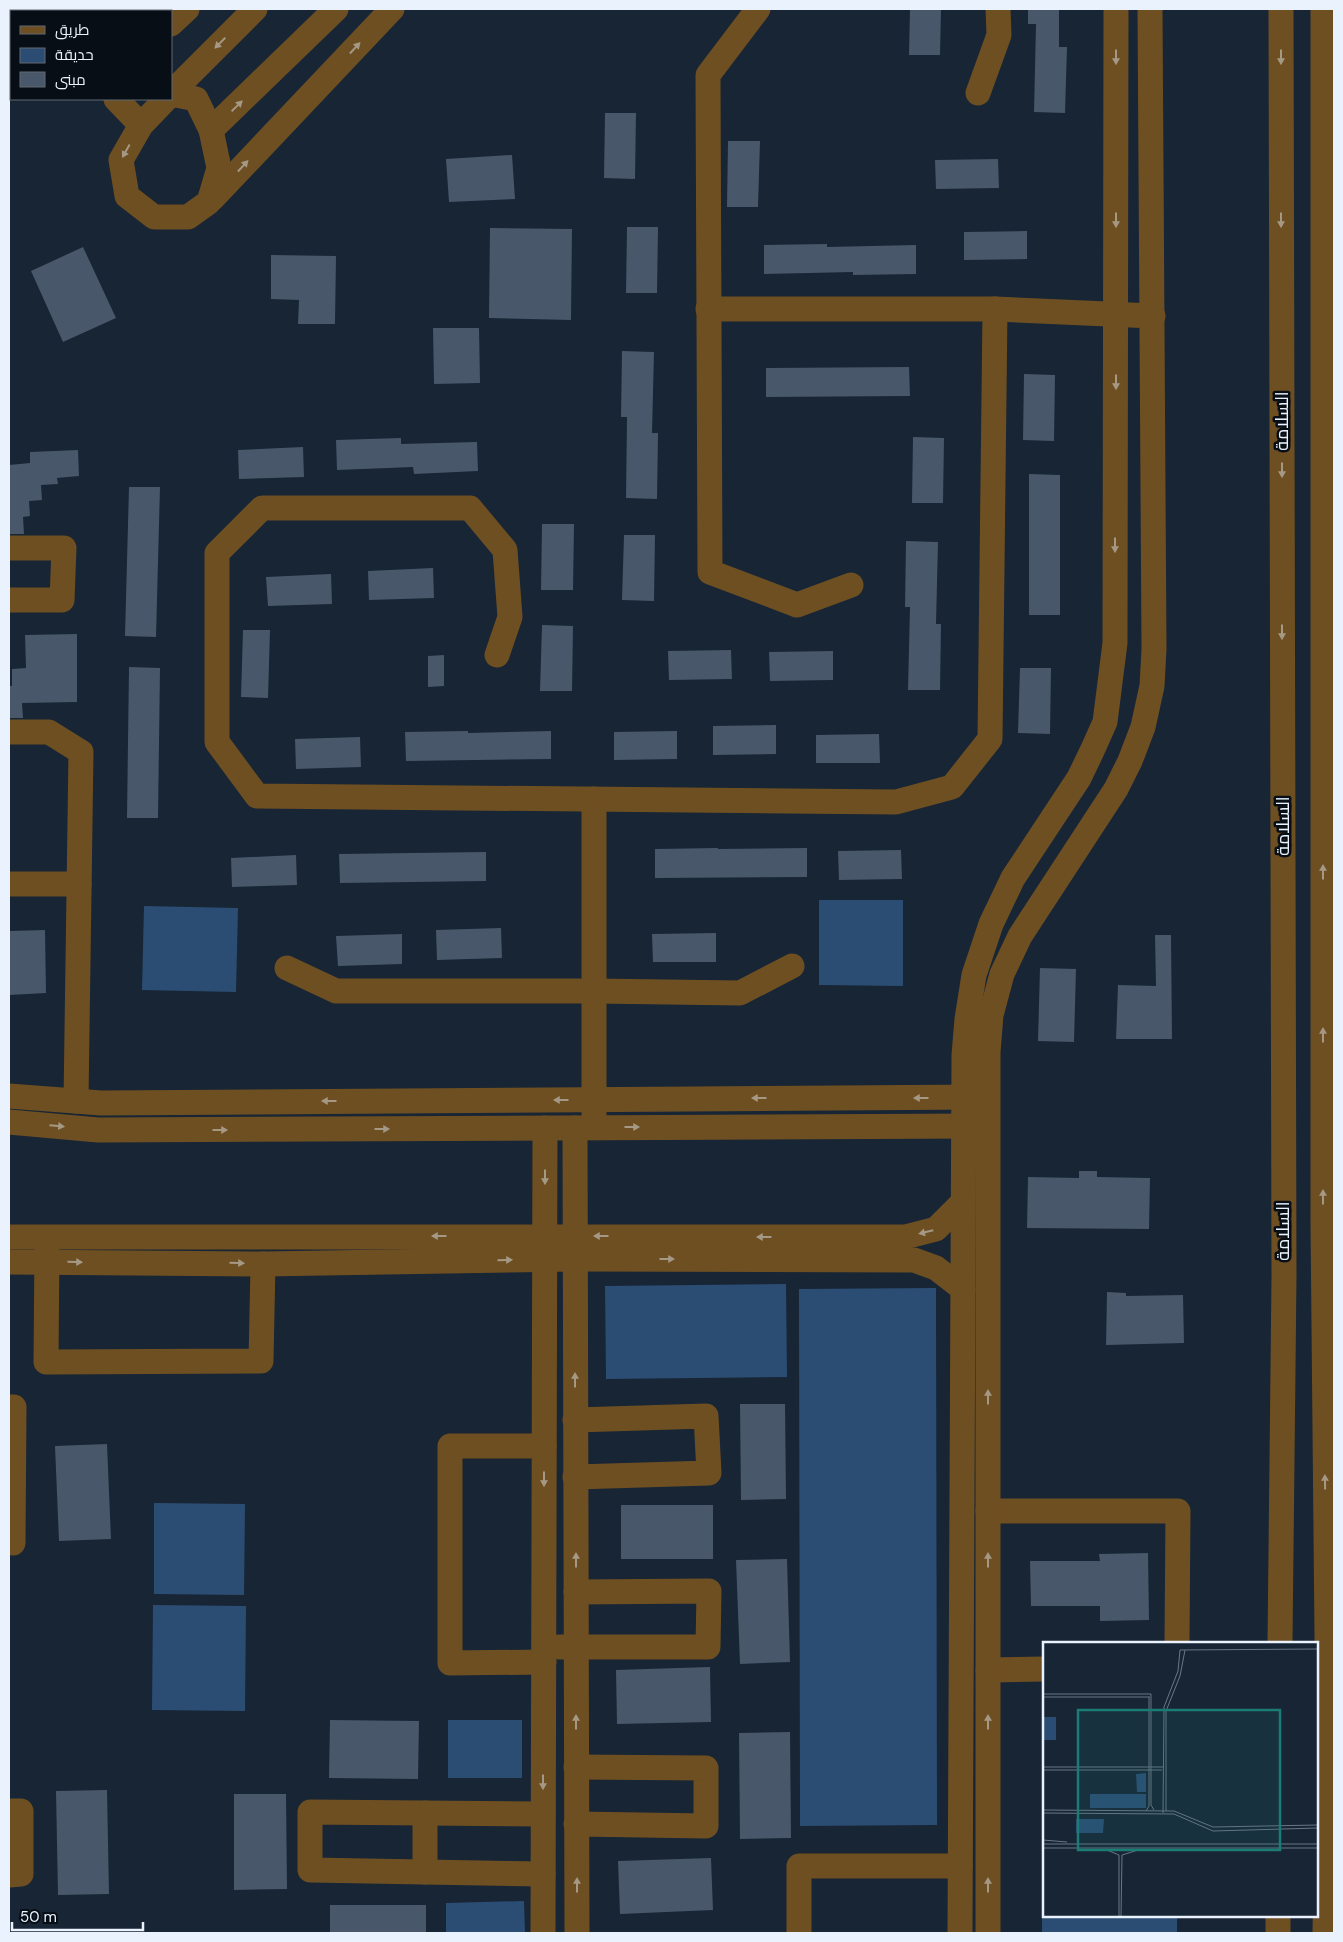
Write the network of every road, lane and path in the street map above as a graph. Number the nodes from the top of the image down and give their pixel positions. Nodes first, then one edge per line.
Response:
1 (187, 9) edge
2 (255, 9) edge
3 (336, 9) edge
4 (392, 9) edge
5 (758, 9) edge
6 (998, 9) edge
7 (1116, 9) edge
8 (1150, 9) edge
9 (1281, 9) edge
10 (1322, 9) edge
11 (172, 23) edge
12 (172, 92) edge
13 (172, 93) edge
14 (978, 93) dead end
15 (117, 100) edge
16 (165, 100) edge
17 (141, 124) junction
18 (211, 130) junction
19 (209, 202) junction
20 (708, 309) junction
21 (995, 309) junction
22 (1116, 314) junction
23 (1154, 316) junction
24 (9, 548) edge
25 (851, 585) dead end
26 (9, 600) edge
27 (497, 655) dead end
28 (9, 732) edge
29 (594, 799) junction
30 (9, 884) edge
31 (80, 884) junction
32 (792, 966) dead end
33 (287, 968) dead end
34 (594, 991) junction
35 (9, 1096) edge
36 (963, 1097) junction
37 (988, 1097) junction
38 (594, 1099) junction
39 (76, 1101) junction
40 (9, 1122) edge
41 (963, 1126) junction
42 (988, 1126) junction
43 (545, 1128) junction
44 (584, 1128) junction
45 (963, 1202) junction
46 (1323, 1223) junction
47 (9, 1237) edge
48 (47, 1237) junction
49 (545, 1248) junction
50 (575, 1248) junction
51 (47, 1261) junction
52 (9, 1262) edge
53 (263, 1264) junction
54 (963, 1289) junction
55 (1334, 1306) edge
56 (9, 1407) edge
57 (576, 1420) junction
58 (544, 1446) junction
59 (576, 1477) junction
60 (988, 1511) junction
61 (13, 1543) dead end
62 (576, 1592) junction
63 (1177, 1642) edge
64 (1280, 1642) edge
65 (576, 1647) junction
66 (544, 1654) junction
67 (1043, 1669) edge
68 (988, 1670) junction
69 (1334, 1705) edge
70 (1328, 1740) junction
71 (576, 1767) junction
72 (9, 1811) edge
73 (426, 1813) junction
74 (543, 1814) junction
75 (576, 1824) junction
76 (960, 1866) junction
77 (425, 1872) junction
78 (9, 1874) edge
79 (543, 1874) junction
80 (1278, 1917) edge
81 (543, 1933) edge
82 (577, 1933) edge
83 (799, 1933) edge
84 (960, 1933) edge
85 (988, 1933) edge
86 (1278, 1933) edge
87 (1325, 1933) edge

1 - 11 street
2 -> 12 street
18 -> 3 street
19 -> 4 street
5 - 20 street
6 - 14 street
7 -> 22 street
8 - 23 street
9 -> 64 street, السلامة
46 -> 10 street
13 - 18 street
15 - 17 street
16 - 17 street
17 -> 19 street
18 - 19 street
20 - 21 street
20 - 25 street
21 - 22 street
21 - 29 street
22 - 23 street
22 -> 36 street
23 - 37 street
24 - 26 street
27 - 29 street
28 - 31 street
29 - 34 street
30 - 31 street
31 - 39 street
32 - 34 street
33 - 34 street
34 - 38 street
35 - 39 street
36 - 37 street
36 -> 38 street
36 - 41 street
37 - 42 street
38 -> 39 street
38 - 44 street
40 -> 43 street
41 - 42 street
44 -> 41 street
41 - 45 street
60 -> 42 street
43 - 44 street
43 -> 49 street
44 - 50 street
45 -> 50 street
45 - 54 street
46 - 55 street
70 -> 46 street
47 - 48 street
49 -> 48 street
48 - 51 street
49 - 50 street
53 -> 49 street
49 - 58 street
50 -> 54 street
57 -> 50 street
51 - 52 street
51 -> 53 street
51 - 53 street
54 - 76 street
56 - 61 street
57 - 59 street
57 - 59 street
58 -> 66 street
58 - 66 street
62 -> 59 street
60 - 63 street
68 -> 60 street
62 - 65 street
62 - 65 street
65 - 66 street
71 -> 65 street
66 -> 74 street
67 - 68 street
85 -> 68 street
69 - 70 street
70 - 87 street
71 - 75 street
71 - 75 street
72 - 78 street
73 - 74 street
73 - 77 street
73 - 77 street
74 - 79 street
82 -> 75 street
76 - 83 street
76 - 84 street
77 - 79 street
79 - 81 street
80 - 86 street

